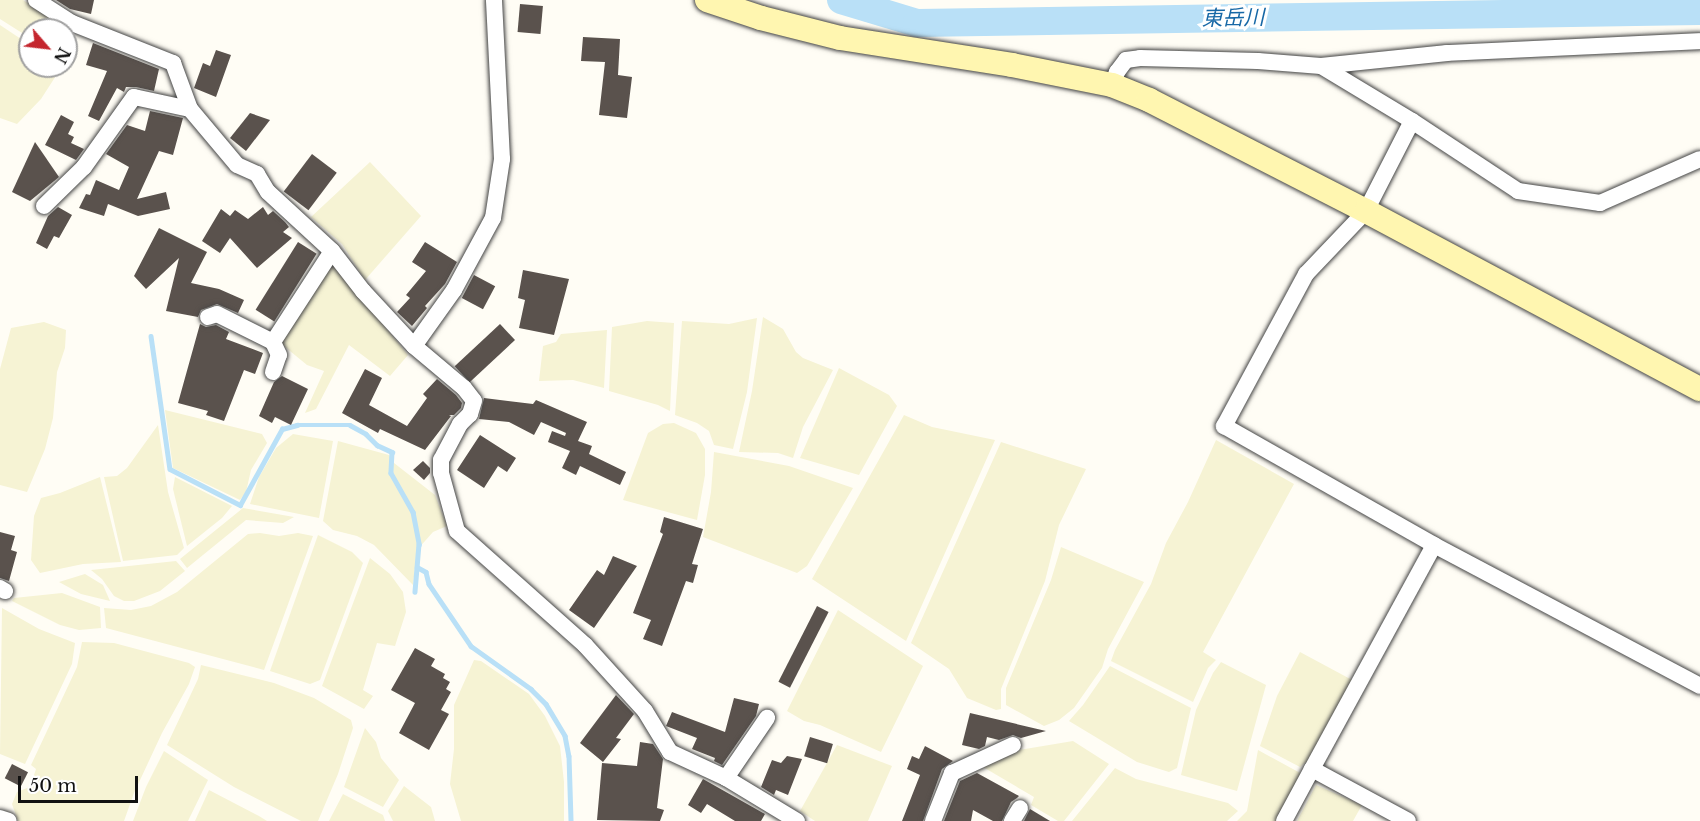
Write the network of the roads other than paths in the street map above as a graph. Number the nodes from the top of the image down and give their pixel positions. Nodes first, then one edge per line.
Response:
1 (36, 0) edge
2 (494, 0) edge
3 (707, 0) edge
4 (1700, 41) edge
5 (1321, 66) junction
6 (1112, 85) junction
7 (190, 109) junction
8 (1412, 121) junction
9 (1700, 159) edge
10 (44, 206) dead end
11 (1366, 211) junction
12 (332, 251) junction
13 (208, 317) dead end
14 (273, 342) junction
15 (414, 346) junction
16 (273, 372) dead end
17 (1700, 389) edge
18 (1434, 545) junction
19 (1700, 686) edge
20 (767, 718) dead end
21 (1013, 744) dead end
22 (959, 756) dead end
23 (1312, 769) junction
24 (952, 773) junction
25 (726, 778) junction
26 (770, 803) junction
27 (0, 818) edge
28 (9, 821) edge
29 (770, 821) edge
30 (797, 821) edge
31 (933, 821) edge
32 (1284, 821) edge
33 (1408, 821) edge

1 - 7 street
2 - 15 street
3 - 6 street
4 - 5 street
5 - 6 street
5 - 8 street
6 - 11 street
7 - 10 street
7 - 12 street
8 - 9 street
8 - 11 street
11 - 17 street
11 - 18 street
12 - 14 street
12 - 15 street
13 - 14 street
14 - 16 street
15 - 25 street
18 - 19 street
18 - 23 street
20 - 25 street
21 - 24 street
22 - 24 street
23 - 32 street
23 - 33 street
24 - 31 street
25 - 26 street
26 - 29 street
26 - 30 street
27 - 28 street

